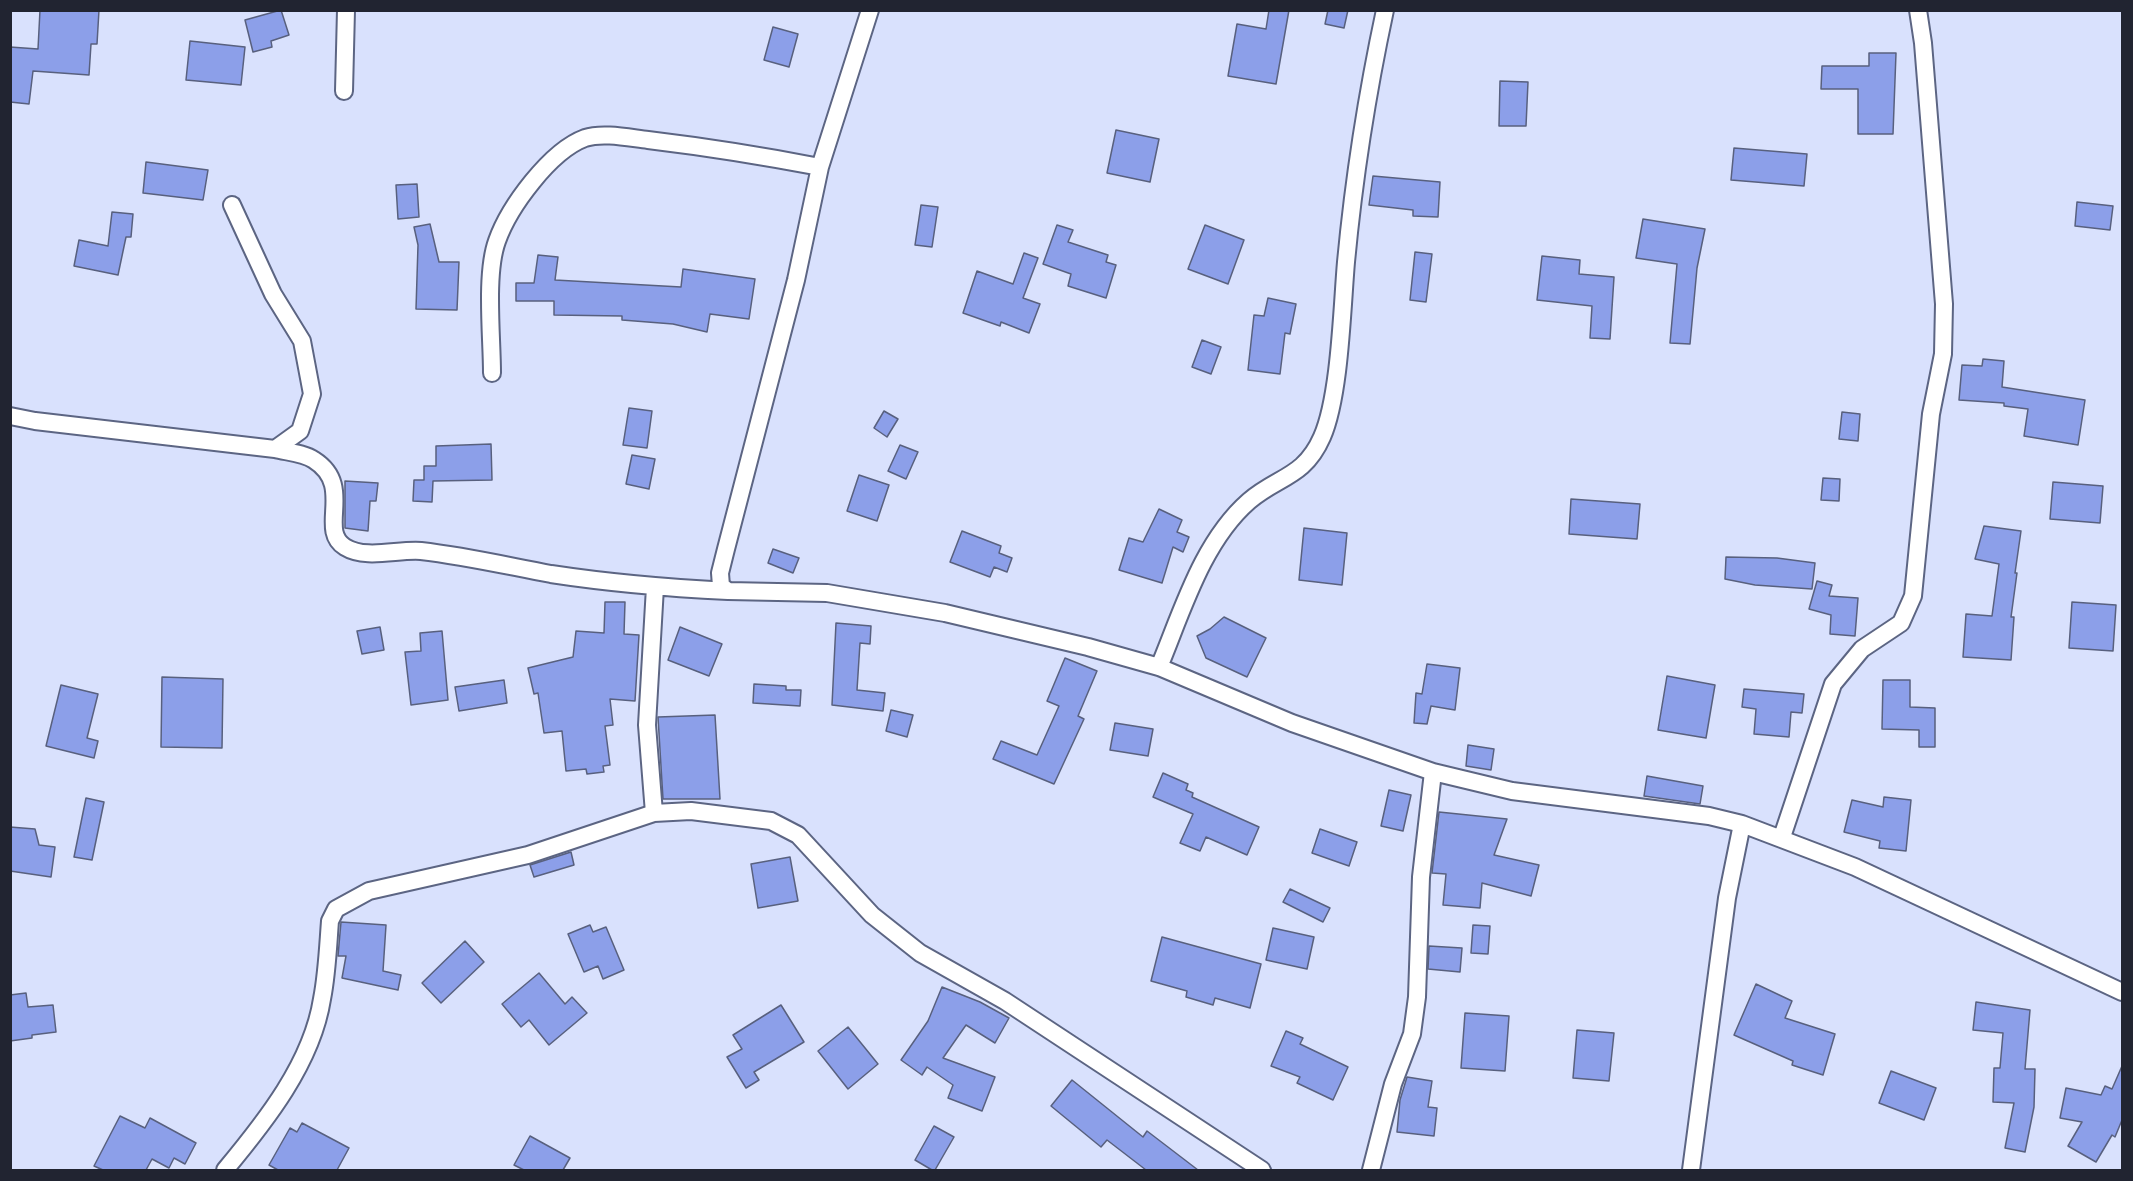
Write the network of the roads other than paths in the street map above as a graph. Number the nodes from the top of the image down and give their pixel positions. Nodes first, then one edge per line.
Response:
1 (346, 10) edge
2 (870, 10) edge
3 (1385, 10) edge
4 (1918, 10) edge
5 (344, 91) dead end
6 (820, 167) junction
7 (232, 205) dead end
8 (492, 373) dead end
9 (10, 416) edge
10 (275, 449) junction
11 (655, 587) junction
12 (728, 591) junction
13 (1159, 667) junction
14 (1433, 772) junction
15 (654, 813) junction
16 (1742, 824) junction
17 (1782, 837) junction
18 (2122, 992) edge
19 (225, 1170) edge
20 (1262, 1170) edge
21 (1371, 1170) edge
22 (1691, 1170) edge

1 - 5 street
2 - 6 street
3 - 13 street
4 - 17 street
6 - 8 street
6 - 12 street
7 - 10 street
9 - 10 street
10 - 11 street
11 - 12 street
11 - 15 street
12 - 13 street
13 - 14 street
14 - 16 street
14 - 21 street
15 - 19 street
15 - 20 street
16 - 17 street
16 - 22 street
17 - 18 street

